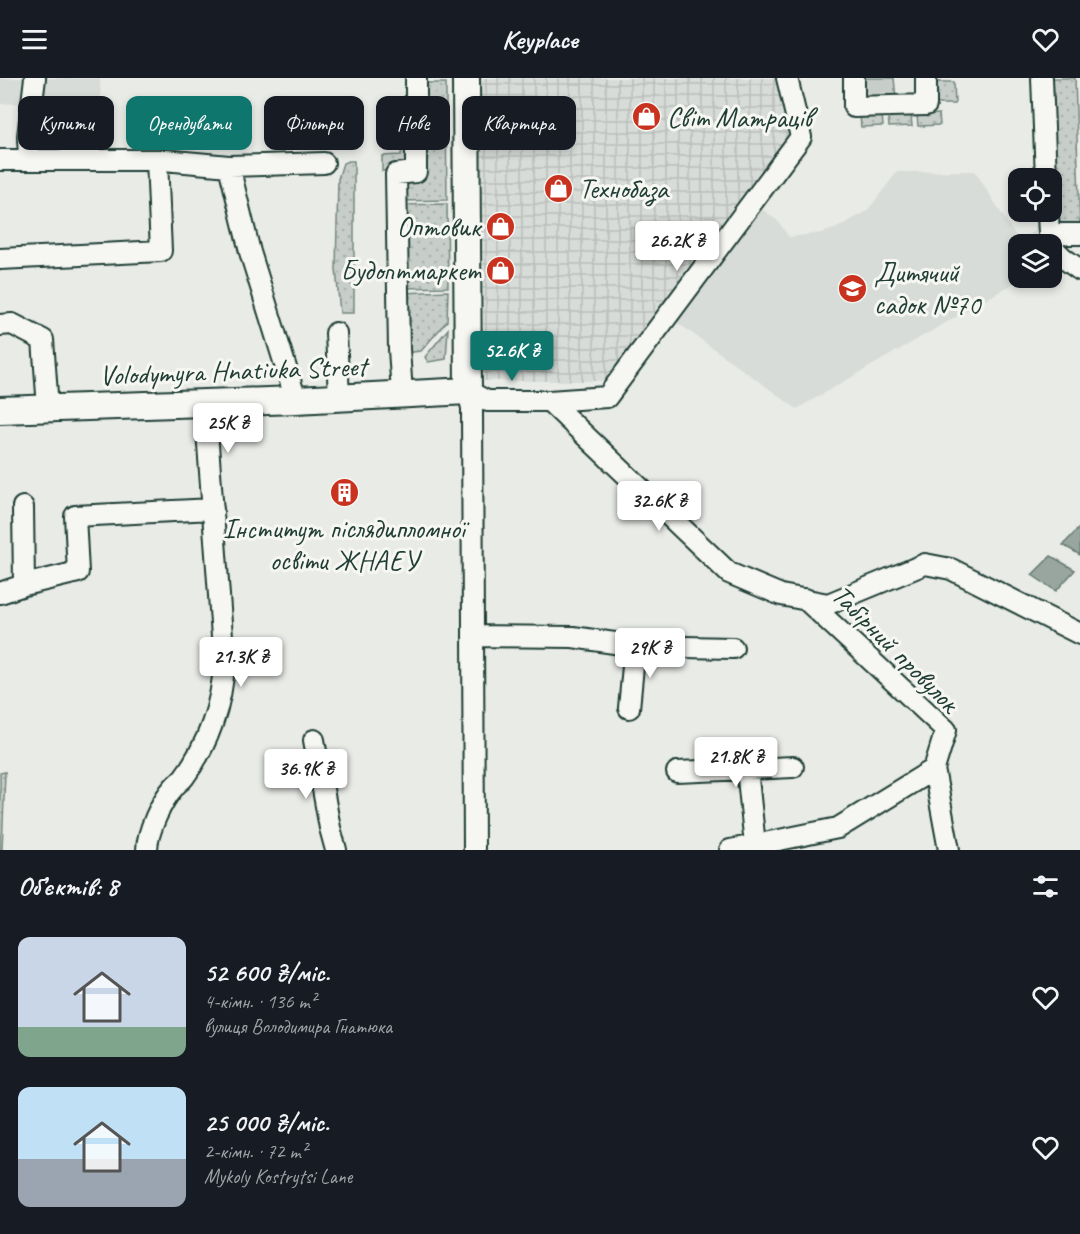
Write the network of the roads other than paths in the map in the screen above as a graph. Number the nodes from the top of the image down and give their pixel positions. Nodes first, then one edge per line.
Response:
1 (416, 78) edge
2 (466, 78) edge
3 (787, 78) edge
4 (854, 78) edge
5 (926, 78) edge
6 (1042, 78) edge
7 (34, 80) edge
8 (0, 160) edge
9 (29, 160) junction
10 (157, 160) junction
11 (324, 163) dead end
12 (229, 166) junction
13 (1046, 168) edge
14 (1080, 234) edge
15 (1062, 240) edge
16 (1062, 253) edge
17 (0, 259) edge
18 (1080, 270) edge
19 (0, 325) edge
20 (336, 333) dead end
21 (468, 391) junction
22 (402, 394) junction
23 (339, 398) junction
24 (296, 400) junction
25 (549, 401) junction
26 (205, 403) junction
27 (48, 408) junction
28 (0, 410) edge
29 (23, 507) dead end
30 (213, 509) junction
31 (24, 585) junction
32 (0, 593) edge
33 (806, 599) junction
34 (1080, 634) edge
35 (473, 636) junction
36 (635, 646) junction
37 (733, 648) dead end
38 (629, 708) dead end
39 (314, 740) dead end
40 (793, 767) dead end
41 (747, 769) junction
42 (934, 769) junction
43 (677, 772) dead end
44 (755, 845) junction
45 (147, 850) edge
46 (336, 850) edge
47 (474, 850) edge
48 (730, 850) edge
49 (949, 850) edge

1 - 22 street
2 - 21 main road
3 - 25 street
4 - 5 street
6 - 13 street
7 - 9 street
8 - 9 street
9 - 10 street
10 - 12 street
10 - 17 street
11 - 12 street
12 - 24 street
14 - 15 street
16 - 18 street
19 - 27 street
20 - 23 street
21 - 22 main road, Volodymyra Hnatiuka Street
21 - 25 street
21 - 35 street
22 - 23 main road, Volodymyra Hnatiuka Street
23 - 24 main road, Volodymyra Hnatiuka Street
24 - 26 main road, Volodymyra Hnatiuka Street
25 - 33 street, Табірний провулок
26 - 27 main road, Volodymyra Hnatiuka Street
26 - 30 street
27 - 28 main road, Volodymyra Hnatiuka Street
29 - 31 street
30 - 31 street
30 - 45 street
31 - 32 street
33 - 34 street
33 - 42 street, Табірний провулок
35 - 36 street
35 - 47 street
36 - 37 street
36 - 38 street
39 - 46 street
40 - 41 street
41 - 43 street
41 - 44 street
42 - 44 street
42 - 49 street, Табірний провулок
44 - 48 street

